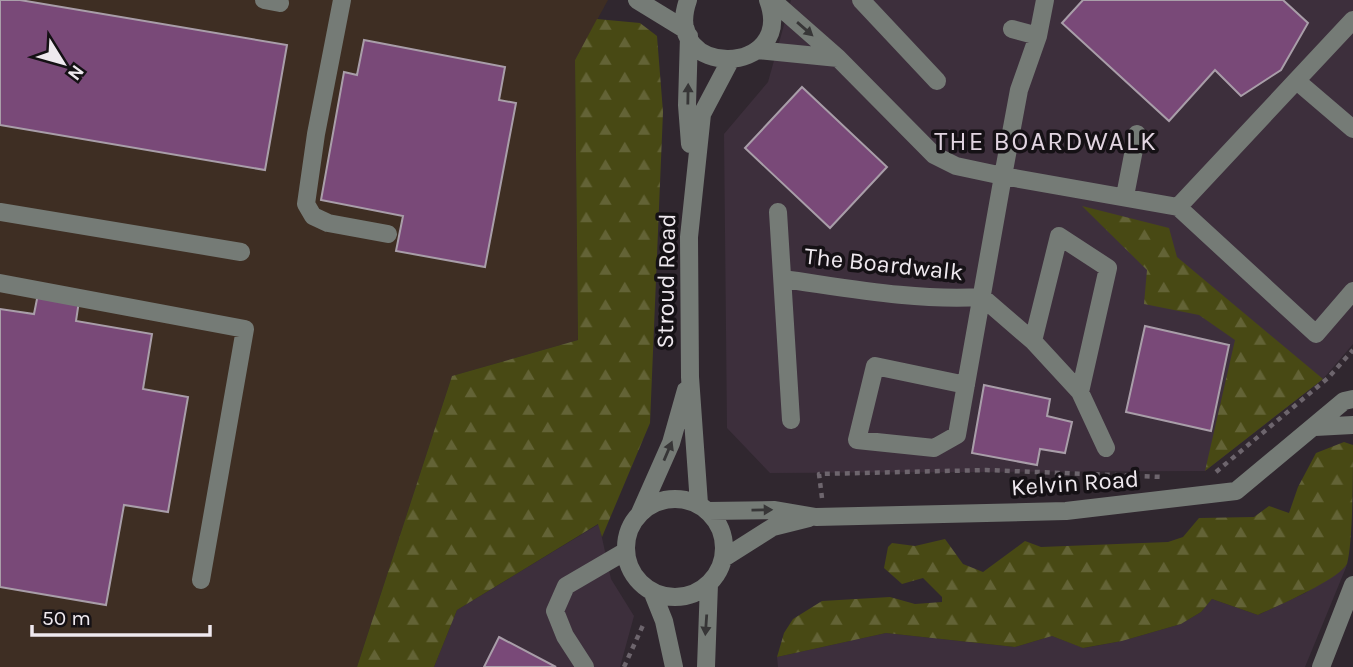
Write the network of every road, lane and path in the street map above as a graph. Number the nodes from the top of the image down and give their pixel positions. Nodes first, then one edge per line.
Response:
1 (342, 0) edge
2 (638, 0) edge
3 (688, 0) edge
4 (770, 0) edge
5 (861, 0) edge
6 (1045, 0) edge
7 (1353, 20) edge
8 (1012, 29) dead end
9 (687, 33) junction
10 (1038, 36) junction
11 (757, 50) junction
12 (838, 58) junction
13 (730, 61) junction
14 (937, 81) dead end
15 (1298, 82) junction
16 (1353, 129) edge
17 (1137, 134) dead end
18 (1003, 176) junction
19 (694, 186) junction
20 (1125, 196) junction
21 (1178, 207) junction
22 (0, 212) edge
23 (778, 212) dead end
24 (387, 234) dead end
25 (241, 252) dead end
26 (783, 279) junction
27 (0, 283) edge
28 (1353, 291) edge
29 (982, 297) junction
30 (1034, 341) junction
31 (1353, 350) edge
32 (690, 377) junction
33 (966, 385) junction
34 (1080, 392) junction
35 (1353, 399) edge
36 (791, 420) dead end
37 (1353, 425) edge
38 (1315, 427) junction
39 (1106, 448) dead end
40 (1169, 477) dead end
41 (1208, 479) dead end
42 (703, 508) junction
43 (640, 513) junction
44 (820, 517) junction
45 (626, 551) junction
46 (724, 558) junction
47 (597, 569) junction
48 (632, 572) junction
49 (201, 580) dead end
50 (709, 584) junction
51 (1353, 585) edge
52 (654, 596) junction
53 (584, 667) edge
54 (624, 667) edge
55 (674, 667) edge
56 (706, 667) edge
57 (1321, 667) edge

1 - 24 street
2 - 9 street
3 - 9 street, Stroud Road
4 - 11 street
4 -> 12 street
5 - 14 street
6 - 10 street, The Boardwalk
7 - 15 street
8 - 10 street
9 - 13 street
19 -> 9 street, Stroud Road
10 - 18 street, The Boardwalk
11 - 12 street
11 - 13 street
12 - 18 street
13 - 19 street, Stroud Road
15 - 16 street
15 - 21 street
17 - 20 street
18 - 20 street
18 - 29 street, The Boardwalk
19 - 32 street, Stroud Road
20 - 21 street
21 - 28 street
22 - 25 street
23 - 26 street, The Boardwalk
26 - 29 street, The Boardwalk
26 - 36 street, The Boardwalk
27 - 49 street
29 - 30 street, The Boardwalk
29 - 33 street, The Boardwalk
30 - 34 street, The Boardwalk
30 - 34 street
31 - 41 path
32 - 42 street, Stroud Road
43 -> 32 street, Stroud Road
33 - 33 street, The Boardwalk
34 - 39 street, The Boardwalk
35 - 38 street, Kelvin Road
37 - 38 street
38 - 44 street, Kelvin Road
40 - 44 path
42 - 43 street
42 -> 44 street, Kelvin Road
42 - 46 street
43 - 45 street
44 - 46 street, Kelvin Road
45 - 47 street
45 - 48 street
46 - 50 street
47 - 48 street
47 - 53 street
48 - 52 street
50 - 52 street
50 -> 56 street
51 - 57 street
52 - 54 path
52 - 55 street

